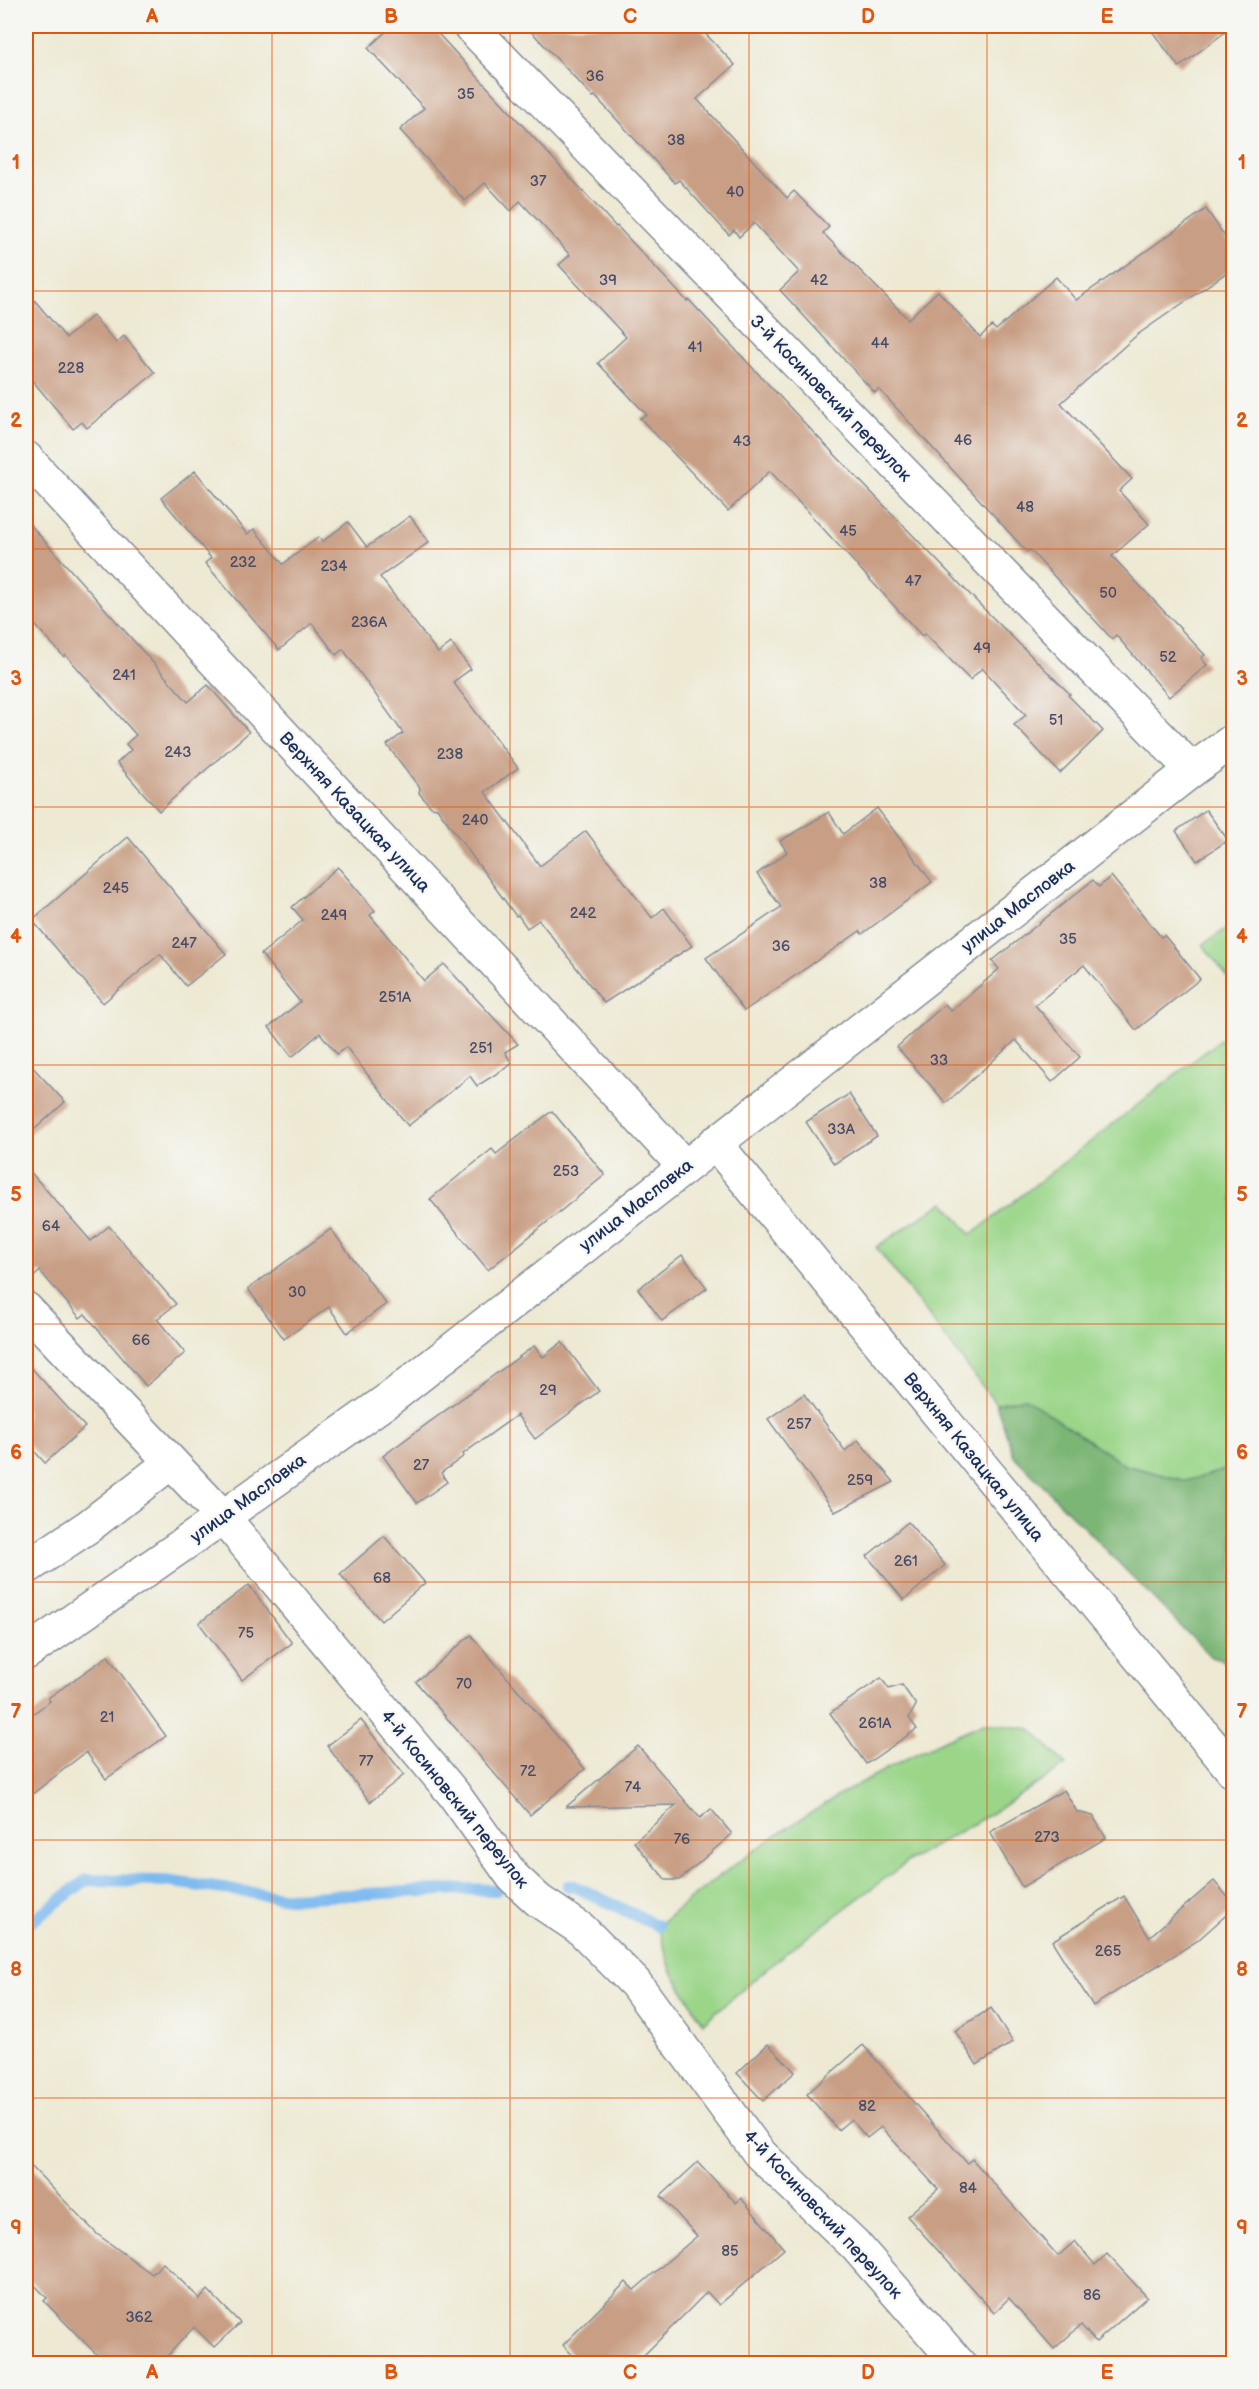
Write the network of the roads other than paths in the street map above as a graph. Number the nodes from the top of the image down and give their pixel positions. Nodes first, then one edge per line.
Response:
1 (470, 26) edge
2 (26, 458) edge
3 (1233, 740) edge
4 (1192, 770) junction
5 (715, 1143) junction
6 (685, 1167) junction
7 (26, 1309) edge
8 (170, 1463) junction
9 (223, 1517) junction
10 (26, 1568) edge
11 (26, 1653) edge
12 (1233, 1772) edge
13 (959, 2364) edge

1 - 4 street, 3-й Косиновский переулок
2 - 6 street, Верхняя Казацкая улица
3 - 4 street, улица Масловка
4 - 5 street, улица Масловка
5 - 6 street, улица Масловка
5 - 12 street, Верхняя Казацкая улица
6 - 9 street, улица Масловка
7 - 8 street, 4-й Косиновский переулок
8 - 9 street, 4-й Косиновский переулок
8 - 10 street
9 - 11 street, улица Масловка
9 - 13 street, 4-й Косиновский переулок

